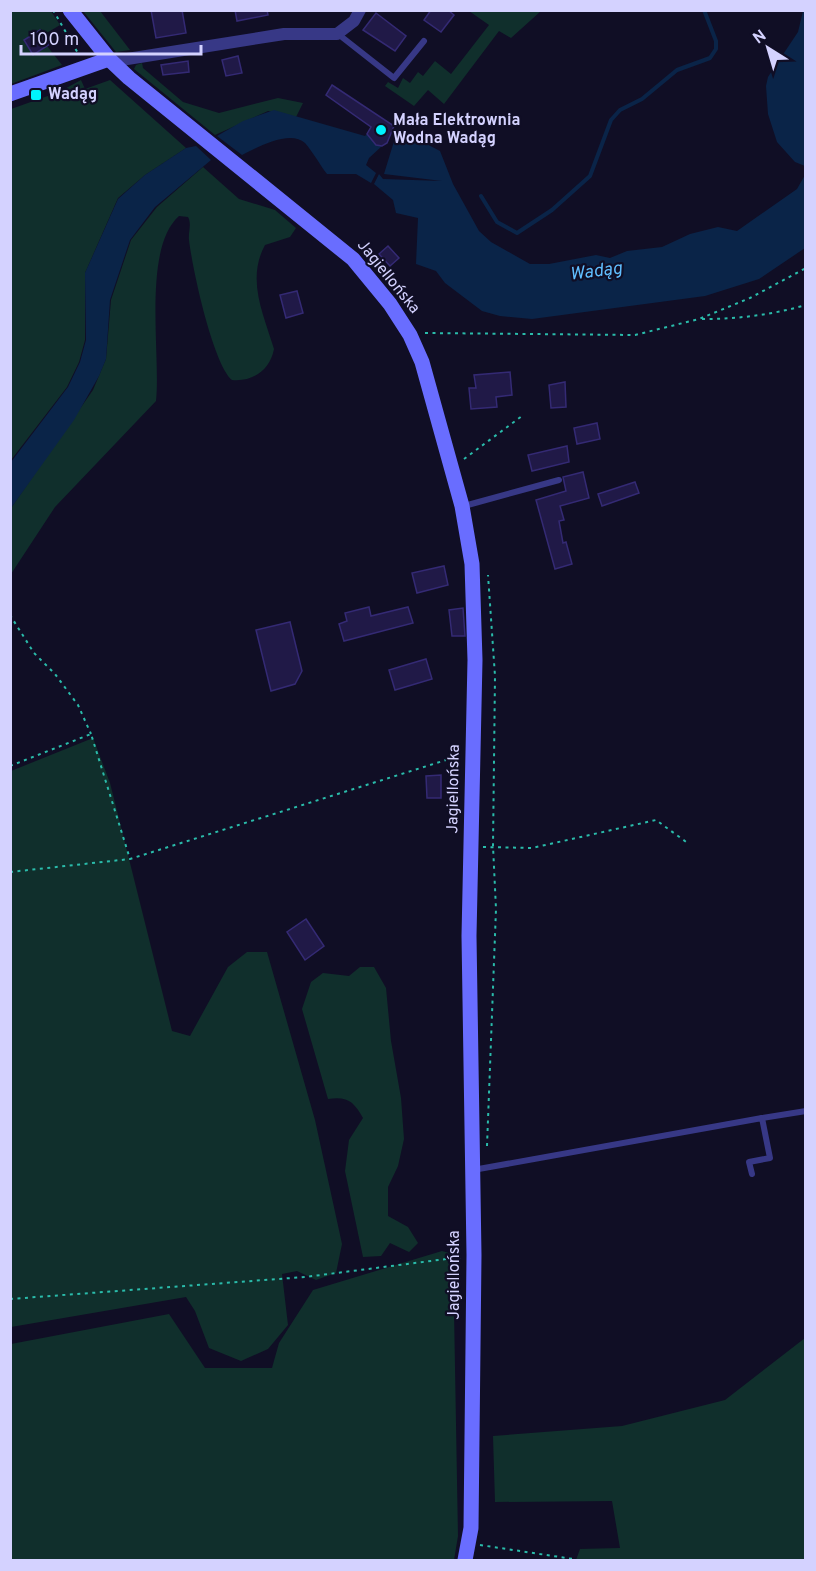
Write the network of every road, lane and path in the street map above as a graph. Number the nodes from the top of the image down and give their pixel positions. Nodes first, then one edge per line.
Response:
1 (53, 10) edge
2 (70, 10) edge
3 (360, 10) edge
4 (337, 34) junction
5 (424, 41) dead end
6 (109, 59) junction
7 (81, 60) dead end
8 (10, 94) edge
9 (806, 268) edge
10 (806, 305) edge
11 (699, 319) junction
12 (410, 335) junction
13 (522, 416) dead end
14 (452, 466) junction
15 (559, 480) dead end
16 (462, 506) junction
17 (488, 575) dead end
18 (10, 615) edge
19 (91, 734) junction
20 (473, 752) junction
21 (10, 766) edge
22 (689, 844) dead end
23 (493, 846) junction
24 (471, 848) junction
25 (130, 859) junction
26 (10, 872) edge
27 (806, 1112) edge
28 (762, 1118) junction
29 (479, 1168) junction
30 (752, 1174) dead end
31 (474, 1256) junction
32 (10, 1299) edge
33 (468, 1543) junction
34 (573, 1559) dead end
35 (465, 1560) edge

1 - 7 path
2 - 6 street, Jagiellońska
3 - 4 street
4 - 5 lane
4 - 6 street
6 - 8 street
6 - 12 street, Jagiellońska
9 - 11 path
10 - 11 path
11 - 12 path
12 - 14 street, Jagiellońska
13 - 14 path
14 - 16 street, Jagiellońska
15 - 16 lane
16 - 20 street, Jagiellońska
17 - 23 path
18 - 19 path
19 - 21 path
19 - 25 path
20 - 24 street, Jagiellońska
20 - 25 path
22 - 23 path
23 - 24 path
23 - 29 path
24 - 29 street, Jagiellońska
25 - 26 path
27 - 28 lane
28 - 29 lane
28 - 30 lane
29 - 31 street, Jagiellońska
31 - 32 path
31 - 33 street, Jagiellońska
33 - 34 path
33 - 35 street, Jagiellońska

